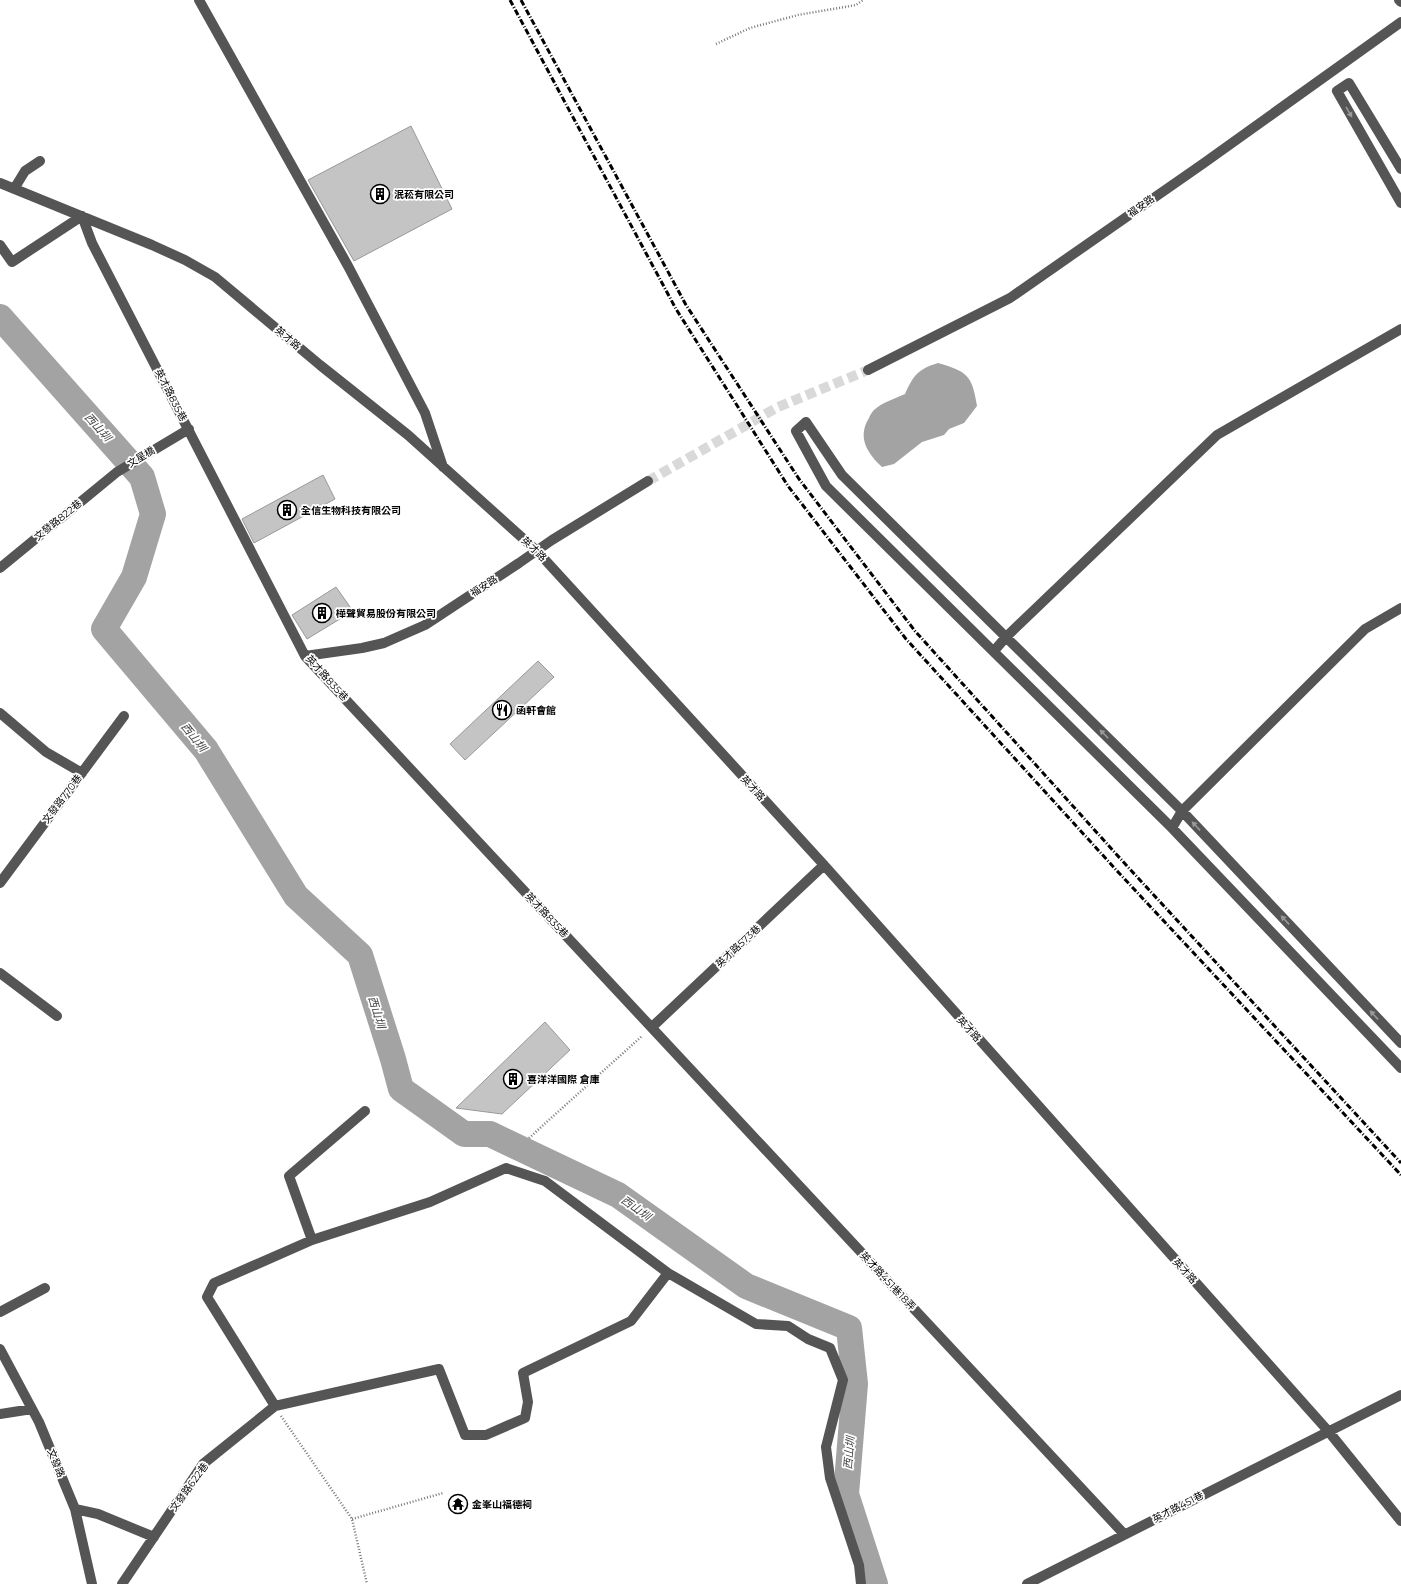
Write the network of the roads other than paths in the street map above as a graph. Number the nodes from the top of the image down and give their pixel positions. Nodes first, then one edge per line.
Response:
1 (199, 0) edge
2 (1401, 22) edge
3 (40, 161) dead end
4 (1401, 170) edge
5 (0, 183) edge
6 (14, 189) junction
7 (1401, 204) edge
8 (82, 216) junction
9 (0, 245) edge
10 (1401, 329) edge
11 (868, 370) tunnel mouth
12 (189, 429) junction
13 (444, 469) junction
14 (117, 472) joint
15 (648, 481) tunnel mouth
16 (537, 551) junction
17 (0, 568) edge
18 (1401, 608) edge
19 (1006, 637) junction
20 (994, 652) junction
21 (305, 656) junction
22 (0, 713) edge
23 (124, 716) dead end
24 (82, 773) junction
25 (1182, 812) junction
26 (1172, 828) junction
27 (824, 865) junction
28 (0, 883) edge
29 (0, 973) edge
30 (57, 1016) dead end
31 (652, 1027) junction
32 (1401, 1043) edge
33 (1401, 1068) edge
34 (365, 1111) dead end
35 (312, 1240) junction
36 (668, 1273) junction
37 (44, 1288) dead end
38 (0, 1312) edge
39 (0, 1349) edge
40 (1401, 1395) edge
41 (275, 1406) junction
42 (32, 1410) junction
43 (0, 1414) edge
44 (1329, 1432) junction
45 (75, 1509) junction
46 (1401, 1521) edge
47 (1124, 1534) junction
48 (154, 1536) junction
49 (92, 1584) edge
50 (122, 1584) edge
51 (861, 1584) edge
52 (1027, 1584) edge

1 - 13 street
2 - 11 street, 福安路
3 - 6 street
4 -> 7 street
5 - 6 street, 英才路
6 - 8 street, 英才路
8 - 9 street
8 - 12 street, 英才路835巷
8 - 13 street, 英才路
10 - 19 street
12 - 14 street, 文星橋
12 - 21 street, 英才路835巷
13 - 16 street, 英才路
14 - 17 street, 文發路822巷
15 - 16 street, 福安路
16 - 21 street, 福安路
16 - 27 street, 英才路
18 - 25 street
19 - 20 street
19 - 20 street
25 -> 19 street
20 - 26 street
21 - 31 street, 英才路835巷
22 - 24 street
23 - 24 street, 文發路770巷
24 - 28 street, 文發路770巷
25 - 26 street
32 -> 25 street
26 - 33 street
27 - 31 street, 英才路573巷
27 - 44 street, 英才路
29 - 30 street
31 - 47 street, 英才路451巷18弄
34 - 35 street
35 - 36 street
35 - 41 street
36 - 41 street
36 - 51 street
37 - 38 street
39 - 42 street, 文發路
40 - 44 street, 英才路451巷
41 - 48 street, 文發路622巷
42 - 43 street
42 - 45 street, 文發路
44 - 46 street, 英才路
44 - 47 street, 英才路451巷
45 - 48 street
45 - 49 street, 文發路
47 - 52 street, 英才路451巷
48 - 50 street, 文發路622巷

